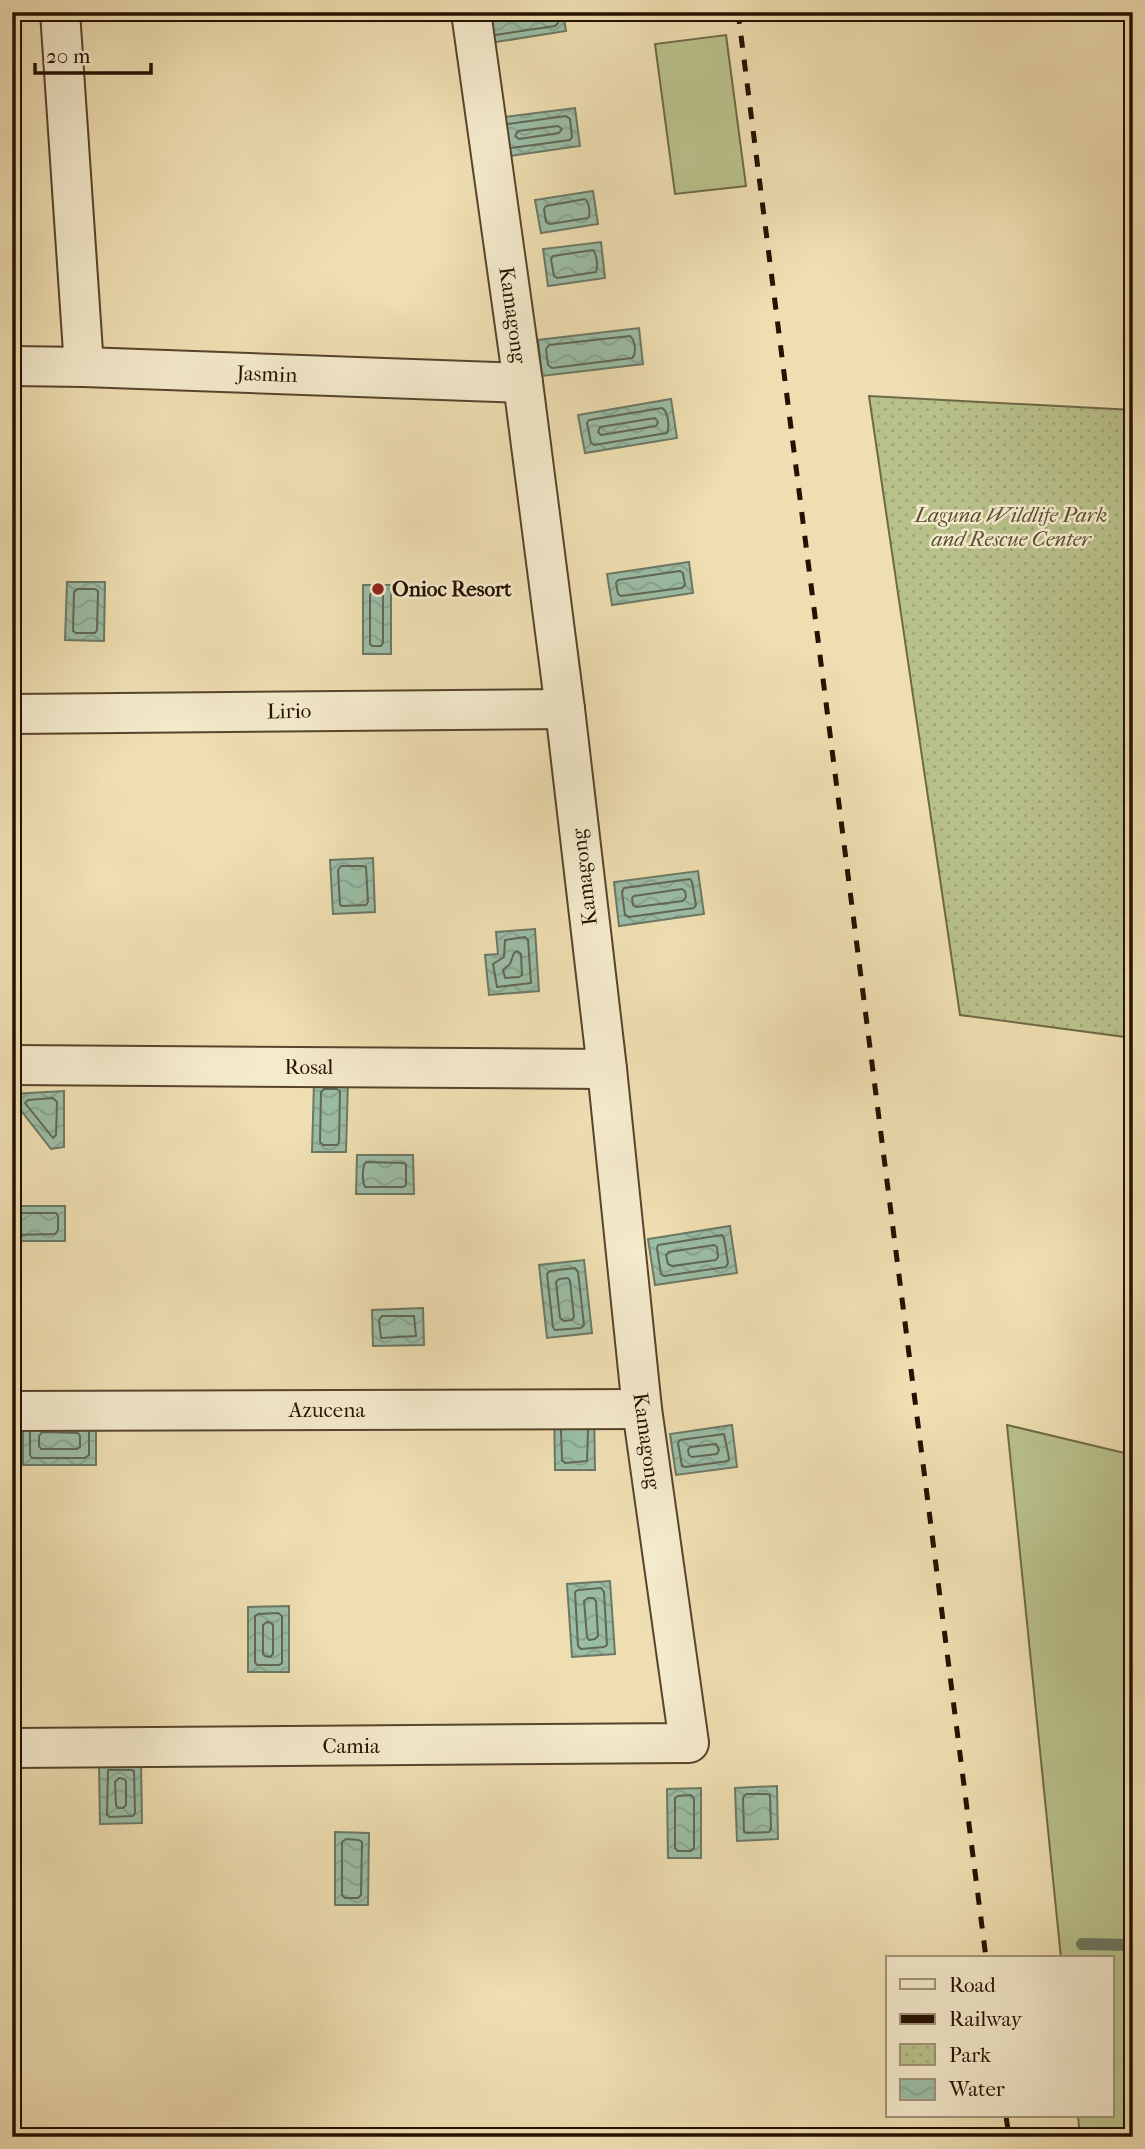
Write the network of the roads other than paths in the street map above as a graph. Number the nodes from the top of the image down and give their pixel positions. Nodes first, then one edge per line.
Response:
1 (60, 12) edge
2 (471, 12) edge
3 (12, 366) edge
4 (84, 367) junction
5 (523, 383) junction
6 (565, 709) junction
7 (12, 713) edge
8 (12, 1065) edge
9 (607, 1069) junction
10 (642, 1409) junction
11 (12, 1411) edge
12 (689, 1743) joint
13 (12, 1748) edge

1 - 4 street
2 - 5 street, Kamagong
3 - 4 street, Jasmin
4 - 5 street, Jasmin
5 - 6 street, Kamagong
6 - 7 street, Lirio
6 - 9 street, Kamagong
8 - 9 street, Rosal
9 - 10 street, Kamagong
10 - 11 street, Azucena
10 - 12 street, Kamagong
12 - 13 street, Camia

